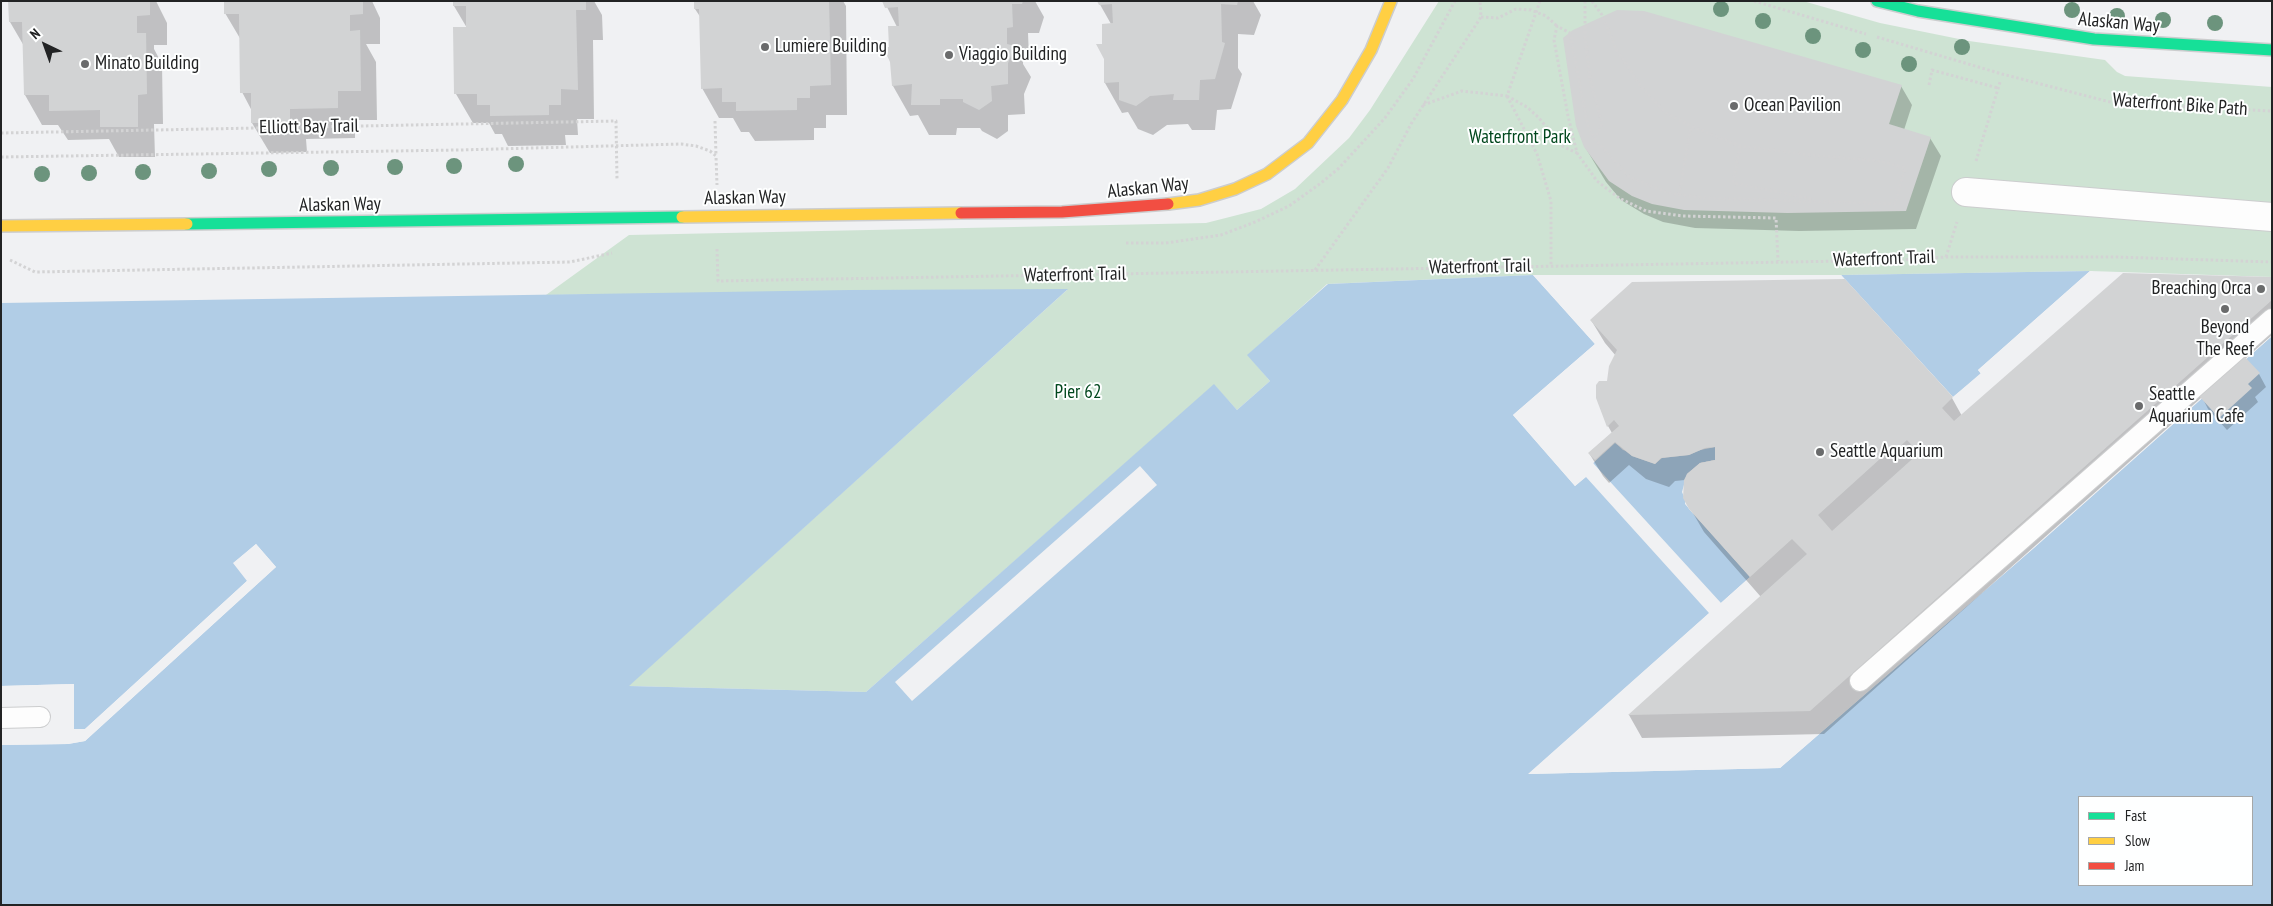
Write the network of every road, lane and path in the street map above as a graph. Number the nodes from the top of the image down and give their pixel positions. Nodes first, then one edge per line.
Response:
1 (1391, 1) edge
2 (1480, 1) edge
3 (1540, 1) edge
4 (1585, 1) edge
5 (1592, 1) edge
6 (1877, 1) edge
7 (1481, 16) junction
8 (1557, 26) junction
9 (2272, 50) edge
10 (2002, 74) dead end
11 (2000, 82) dead end
12 (1929, 85) dead end
13 (1998, 88) junction
14 (1507, 96) junction
15 (1993, 104) dead end
16 (1423, 106) junction
17 (2272, 111) edge
18 (715, 121) dead end
19 (1691, 126) junction
20 (1, 133) edge
21 (1595, 139) junction
22 (617, 144) junction
23 (1740, 146) junction
24 (1578, 153) junction
25 (1, 156) edge
26 (716, 156) junction
27 (617, 179) dead end
28 (717, 190) dead end
29 (1966, 192) dead end
30 (1679, 195) junction
31 (1824, 202) junction
32 (2272, 217) edge
33 (1, 226) edge
34 (708, 250) dead end
35 (621, 251) dead end
36 (6, 258) dead end
37 (1778, 261) junction
38 (2272, 262) edge
39 (1551, 266) junction
40 (1315, 271) junction
41 (2272, 320) edge
42 (1860, 681) dead end
43 (40, 717) dead end
44 (1, 718) edge

1 - 33 main road, Alaskan Way
2 - 7 path
3 - 14 path
4 - 21 path
5 - 19 path
6 - 9 main road, Alaskan Way
7 - 8 path, bridge
7 - 16 path
8 - 21 path
8 - 24 path
10 - 17 path, Waterfront Bike Path
11 - 13 path
12 - 13 path
13 - 15 path
14 - 16 path
14 - 24 path
14 - 39 path
16 - 40 path
18 - 26 path
19 - 23 path
19 - 30 path
20 - 22 path, Elliott Bay Trail
21 - 30 path
22 - 25 path
22 - 26 path
22 - 27 path
23 - 31 path
23 - 31 path
24 - 37 path
26 - 28 path
29 - 32 street
30 - 31 path
34 - 40 path, Waterfront Trail
35 - 36 path
37 - 38 path, Waterfront Trail
37 - 39 path, Waterfront Trail
39 - 40 path, Waterfront Trail
41 - 42 lane
43 - 44 lane

